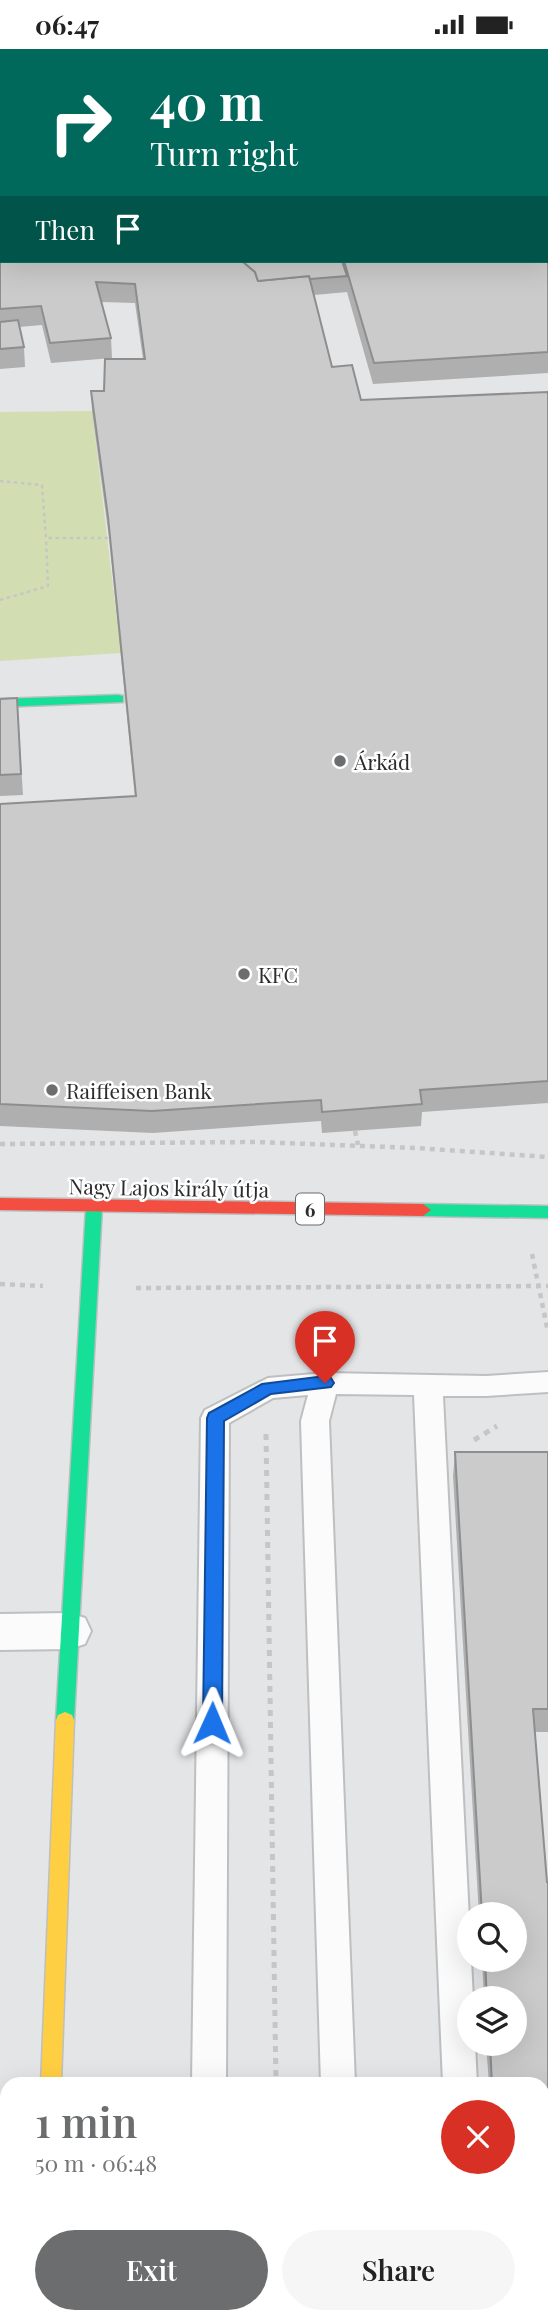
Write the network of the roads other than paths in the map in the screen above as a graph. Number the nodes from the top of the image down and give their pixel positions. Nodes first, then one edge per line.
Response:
1 (118, 699) dead end
2 (0, 703) edge
3 (0, 1204) edge
4 (94, 1207) junction
5 (548, 1212) edge
6 (548, 1382) edge
7 (325, 1383) junction
8 (428, 1383) junction
9 (69, 1631) junction
10 (0, 1632) edge
11 (51, 2077) edge
12 (209, 2077) edge
13 (338, 2077) edge
14 (460, 2077) edge

1 - 2 street
3 - 4 street, Nagy Lajos király útja / 6
4 - 5 street, Nagy Lajos király útja / 6
4 - 9 street
6 - 8 lane
7 - 8 lane
7 - 12 lane
7 - 13 lane
8 - 14 lane
9 - 10 street
9 - 11 street

